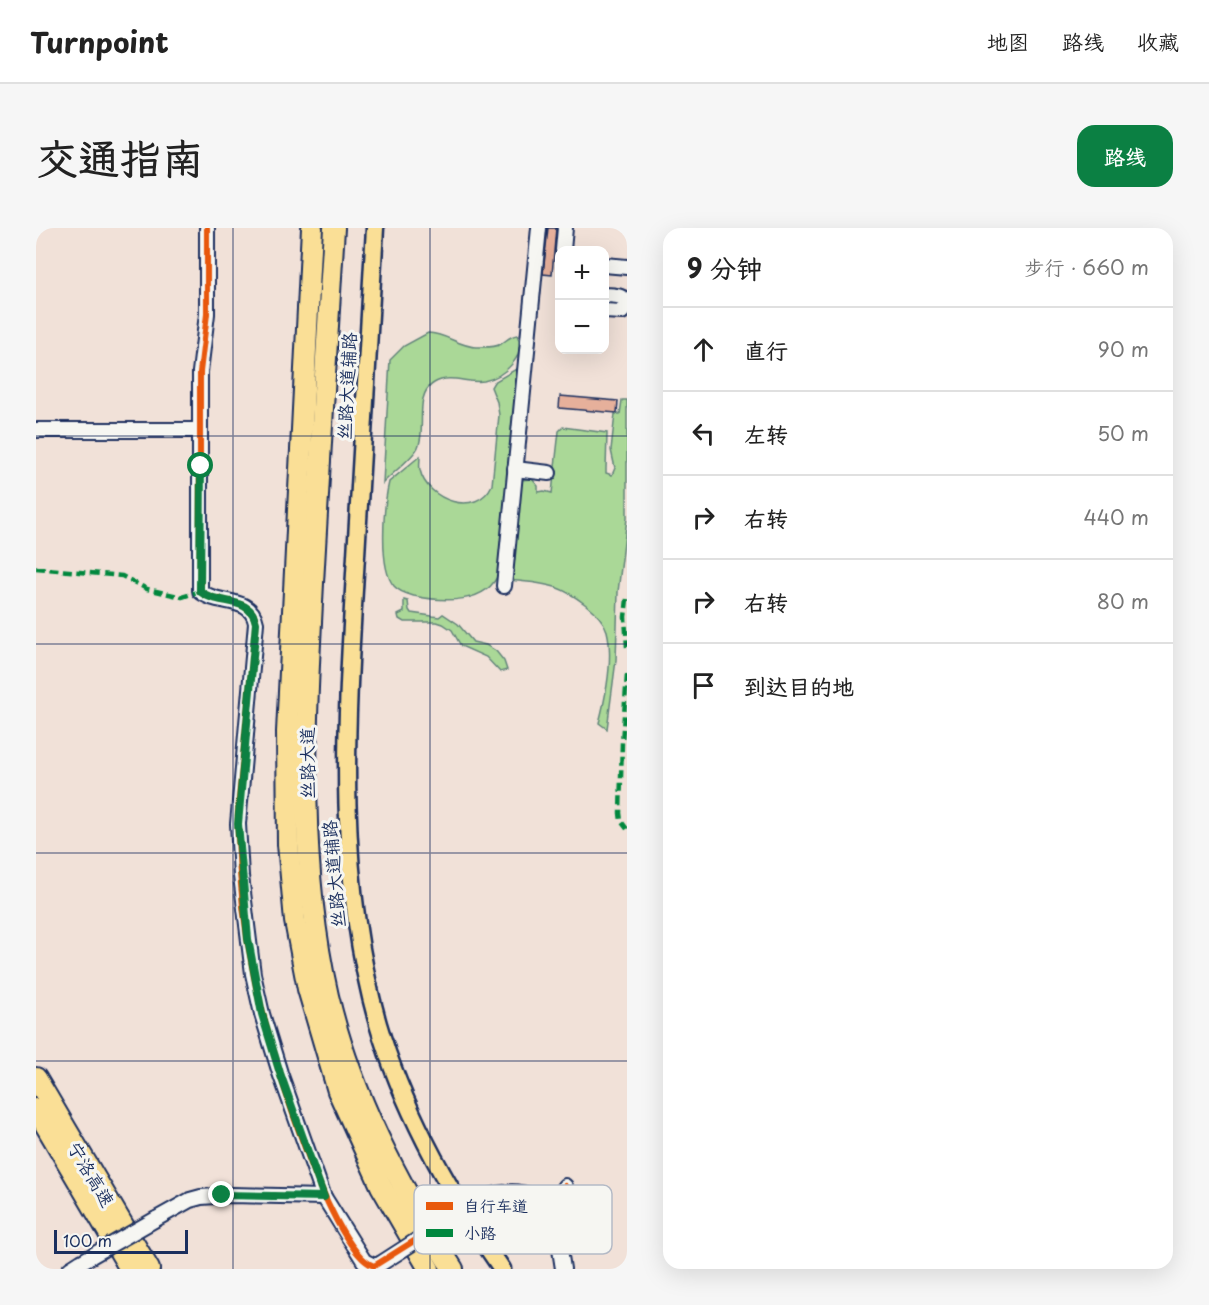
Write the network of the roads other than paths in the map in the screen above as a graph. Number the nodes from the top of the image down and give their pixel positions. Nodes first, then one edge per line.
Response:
1 (207, 228) edge
2 (312, 228) edge
3 (334, 228) edge
4 (366, 228) edge
5 (375, 228) edge
6 (539, 228) edge
7 (565, 228) edge
8 (563, 246) edge
9 (609, 265) edge
10 (627, 267) edge
11 (609, 295) edge
12 (627, 305) edge
13 (609, 311) edge
14 (36, 430) edge
15 (199, 430) junction
16 (515, 469) junction
17 (549, 473) dead end
18 (504, 586) dead end
19 (36, 1078) edge
20 (36, 1109) edge
21 (436, 1185) edge
22 (447, 1185) edge
23 (324, 1197) junction
24 (414, 1206) edge
25 (414, 1242) edge
26 (414, 1243) edge
27 (420, 1254) edge
28 (444, 1254) edge
29 (481, 1254) edge
30 (492, 1254) edge
31 (561, 1254) edge
32 (76, 1266) edge
33 (130, 1269) edge
34 (149, 1269) edge
35 (429, 1269) edge
36 (453, 1269) edge
37 (491, 1269) edge
38 (502, 1269) edge
39 (563, 1269) edge

1 - 15 street
2 - 26 highway, 丝路大道
3 - 24 highway, 丝路大道
4 - 21 main road, 丝路大道辅路
5 - 22 main road, 丝路大道辅路
6 - 16 street
7 - 8 street
9 - 10 street
11 - 12 street
12 - 13 street
14 - 15 street
15 - 23 street
16 - 17 street
16 - 18 street
19 - 34 highway, 宁洛高速
20 - 33 highway, 宁洛高速
23 - 25 street, bridge
23 - 32 street, bridge
27 - 35 highway, 丝路大道
28 - 36 highway, 丝路大道
29 - 37 main road, 丝路大道辅路
30 - 38 main road, 丝路大道辅路
31 - 39 street

